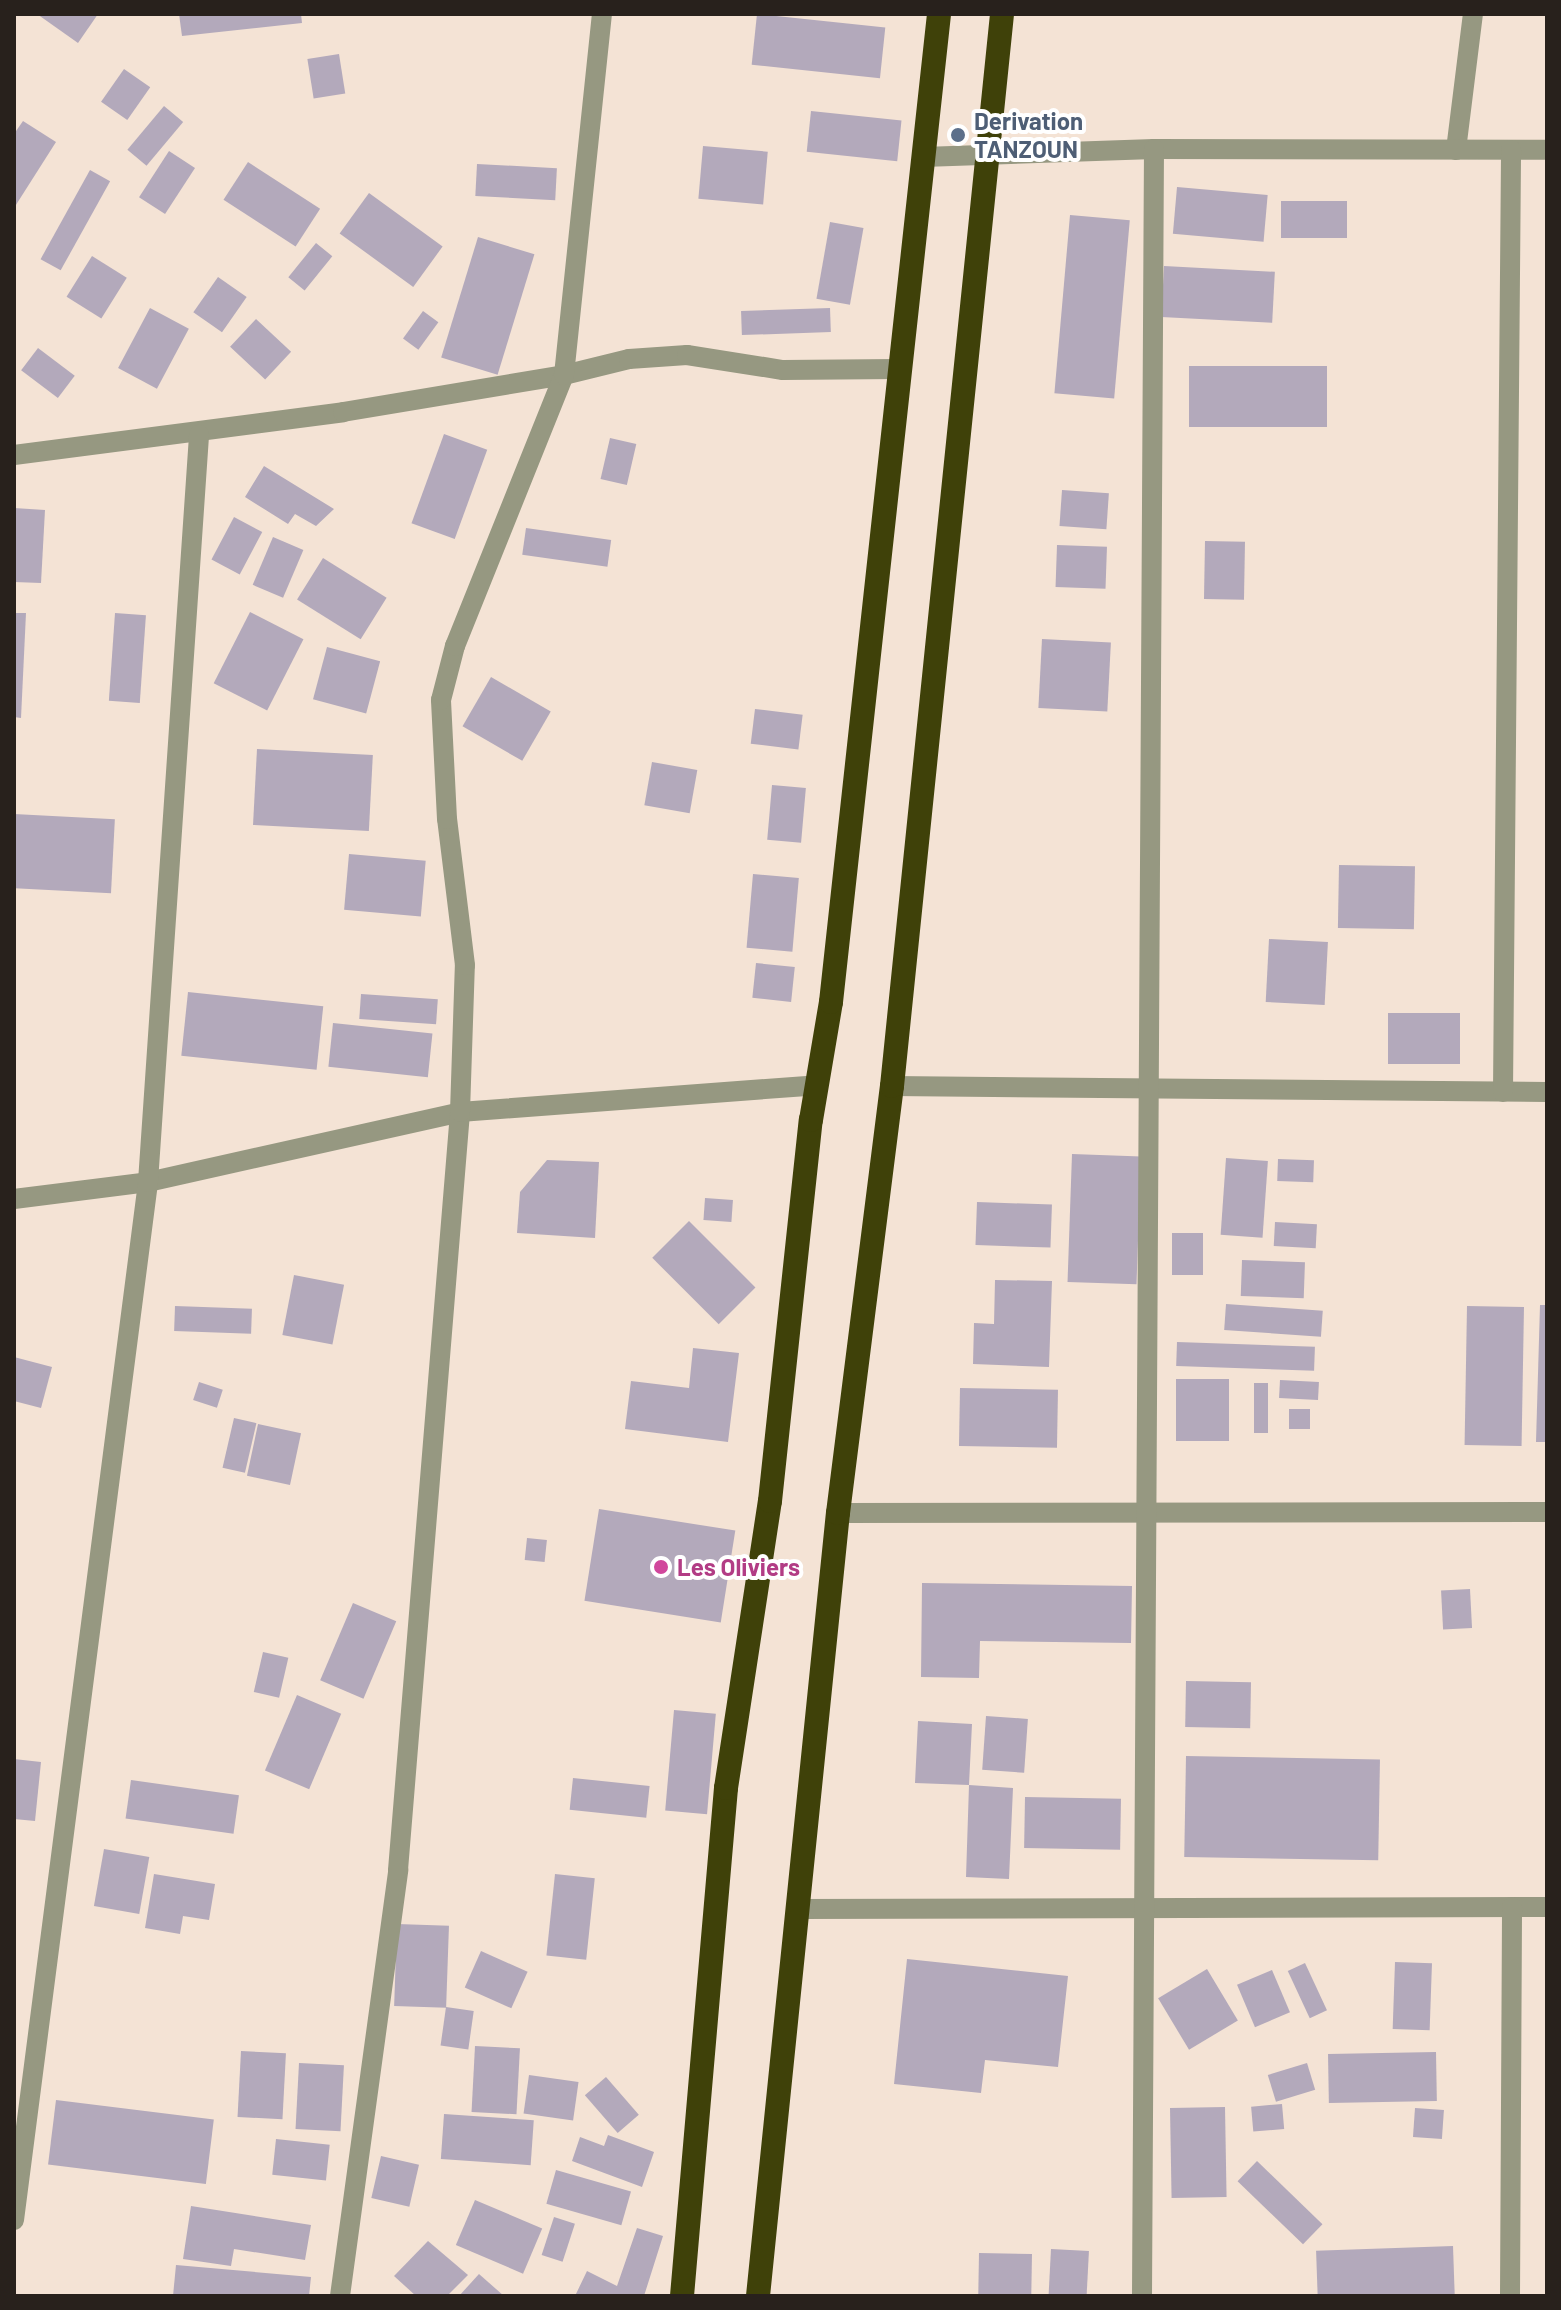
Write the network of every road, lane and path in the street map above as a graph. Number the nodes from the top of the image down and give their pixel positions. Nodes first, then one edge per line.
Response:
1 (602, 14) edge
2 (939, 14) edge
3 (1002, 14) edge
4 (1473, 14) edge
5 (1154, 149) junction
6 (1456, 150) junction
7 (1511, 150) junction
8 (1547, 150) edge
9 (989, 153) junction
10 (923, 157) junction
11 (897, 369) junction
12 (564, 375) junction
13 (199, 435) junction
14 (14, 455) edge
15 (817, 1085) junction
16 (892, 1086) junction
17 (1149, 1089) junction
18 (1503, 1092) junction
19 (1547, 1092) edge
20 (460, 1112) junction
21 (148, 1182) junction
22 (14, 1199) edge
23 (1147, 1510) junction
24 (1547, 1512) edge
25 (838, 1513) junction
26 (1144, 1905) junction
27 (1512, 1907) junction
28 (1547, 1907) edge
29 (799, 1909) junction
30 (14, 2220) edge
31 (340, 2296) edge
32 (682, 2296) edge
33 (758, 2296) edge
34 (1142, 2296) edge
35 (1510, 2296) edge

1 - 12 street
2 - 10 highway
3 - 9 highway
4 - 6 street
5 - 6 street
5 - 9 street
5 - 17 street
6 - 7 street
7 - 8 street
7 - 18 street
9 - 10 street
9 - 16 highway
10 - 11 highway
11 - 12 street
11 - 15 highway
12 - 13 street
12 - 20 street
13 - 14 street
13 - 21 street
15 - 20 street
15 - 32 highway
16 - 17 street
16 - 25 highway
17 - 18 street
17 - 23 street
18 - 19 street
20 - 21 street
20 - 31 street
21 - 22 street
21 - 30 street
23 - 24 street
23 - 25 street
23 - 26 street
25 - 29 highway
26 - 27 street
26 - 29 street
26 - 34 street
27 - 28 street
27 - 35 street
29 - 33 highway

